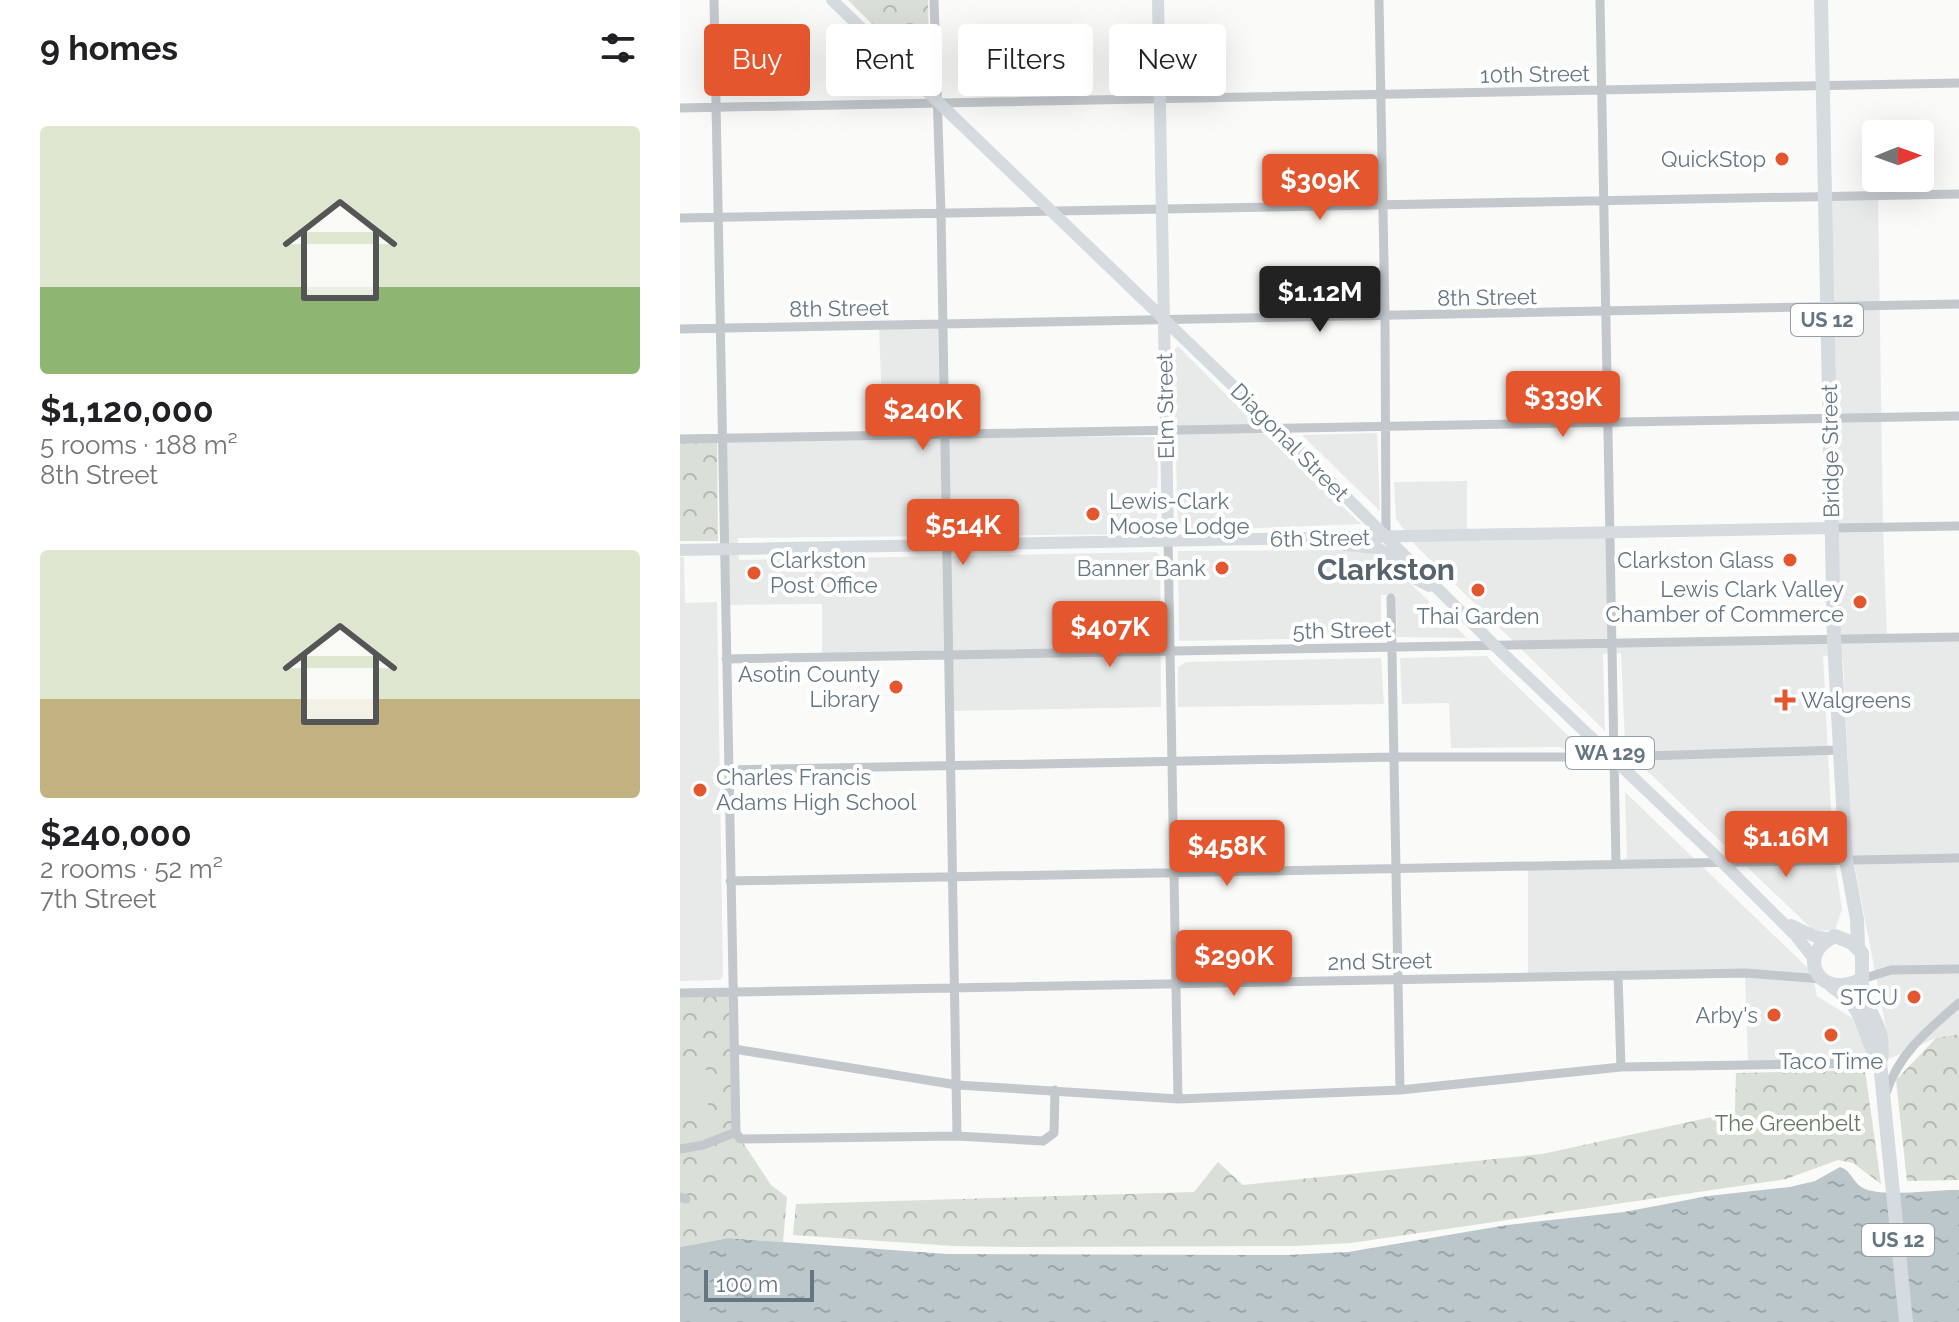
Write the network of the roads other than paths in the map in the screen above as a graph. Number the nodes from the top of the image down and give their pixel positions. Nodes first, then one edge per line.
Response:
1 (714, 0) edge
2 (832, 0) edge
3 (934, 0) edge
4 (1158, 0) edge
5 (1379, 0) edge
6 (1600, 0) edge
7 (1821, 0) edge
8 (1959, 83) edge
9 (1823, 86) junction
10 (1601, 91) junction
11 (1381, 94) junction
12 (1160, 99) junction
13 (937, 102) junction
14 (716, 107) junction
15 (680, 108) edge
16 (1959, 194) edge
17 (1825, 197) junction
18 (1603, 201) junction
19 (1382, 204) junction
20 (1161, 209) junction
21 (1051, 212) junction
22 (941, 214) junction
23 (718, 217) junction
24 (680, 218) edge
25 (1959, 304) edge
26 (1827, 307) junction
27 (1605, 312) junction
28 (1385, 317) junction
29 (1163, 319) junction
30 (942, 324) junction
31 (721, 328) junction
32 (680, 329) edge
33 (1959, 416) edge
34 (1830, 418) junction
35 (1608, 422) junction
36 (1386, 426) junction
37 (1278, 429) junction
38 (1166, 431) junction
39 (944, 435) junction
40 (723, 438) junction
41 (680, 439) edge
42 (1959, 526) edge
43 (1832, 528) junction
44 (1610, 532) junction
45 (1337, 537) junction
46 (1386, 537) junction
47 (1168, 540) junction
48 (947, 545) junction
49 (725, 549) junction
50 (680, 550) edge
51 (1442, 593) junction
52 (1391, 598) dead end
53 (1959, 637) edge
54 (1834, 639) junction
55 (1613, 643) junction
56 (1494, 645) junction
57 (1392, 648) junction
58 (1170, 651) junction
59 (948, 655) junction
60 (726, 659) junction
61 (1839, 750) junction
62 (1393, 757) junction
63 (1614, 757) junction
64 (1172, 762) junction
65 (950, 767) junction
66 (729, 770) junction
67 (1959, 858) edge
68 (1846, 860) junction
69 (1616, 864) junction
70 (1724, 864) junction
71 (1396, 868) junction
72 (1174, 872) junction
73 (952, 876) junction
74 (730, 881) junction
75 (1853, 902) junction
76 (1781, 921) junction
77 (1832, 938) junction
78 (1861, 953) junction
79 (1815, 962) junction
80 (1959, 969) edge
81 (1891, 970) junction
82 (1618, 975) junction
83 (1792, 977) junction
84 (1398, 978) junction
85 (1862, 979) junction
86 (1176, 982) junction
87 (1826, 982) junction
88 (954, 987) junction
89 (733, 991) junction
90 (680, 993) edge
91 (1959, 1003) edge
92 (734, 1049) junction
93 (1880, 1063) junction
94 (1621, 1067) junction
95 (957, 1085) junction
96 (1055, 1090) junction
97 (1400, 1090) junction
98 (1178, 1099) junction
99 (1883, 1100) junction
100 (736, 1132) junction
101 (957, 1136) junction
102 (680, 1149) edge
103 (1906, 1322) edge

1 - 14 street
2 - 13 main road, Diagonal Street
3 - 13 street
4 - 12 main road, Elm Street
5 - 11 street
6 - 10 street
7 - 9 highway, Bridge Street / US 12
8 - 9 street, 10th Street
9 - 10 street, 10th Street
9 - 17 highway, Bridge Street / US 12
10 - 11 street, 10th Street
10 - 18 street
11 - 12 street, 10th Street
11 - 19 street
12 - 13 street, 10th Street
12 - 20 main road, Elm Street
13 - 14 street, 10th Street
13 - 21 main road, Diagonal Street
13 - 22 street
14 - 15 street, 10th Street
14 - 23 street
16 - 17 street
17 - 18 street
17 - 26 highway, Bridge Street / US 12
18 - 19 street
18 - 27 street
19 - 20 street
19 - 28 street
20 - 21 street
20 - 29 main road, Elm Street
21 - 22 street
21 - 29 main road, Diagonal Street
22 - 23 street
22 - 30 street
23 - 24 street
23 - 31 street
25 - 26 street, 8th Street
26 - 27 street, 8th Street
26 - 34 highway, Bridge Street / US 12
27 - 28 street, 8th Street
27 - 35 street
28 - 29 street, 8th Street
28 - 36 street
29 - 30 street, 8th Street
29 - 37 main road, Diagonal Street
29 - 38 main road, Elm Street
30 - 31 street, 8th Street
30 - 39 street
31 - 32 street, 8th Street
31 - 40 street
33 - 34 street
34 - 35 street
34 - 43 highway, Bridge Street / US 12
35 - 36 street
35 - 44 street
36 - 37 street
36 - 46 street
37 - 38 street
37 - 46 main road, Diagonal Street
38 - 39 street
38 - 47 main road, Elm Street
39 - 40 street
39 - 48 street
40 - 41 street
40 - 49 street
42 - 43 street, 6th Street
43 - 44 main road, 6th Street
43 - 54 highway, Bridge Street / US 12
44 - 46 main road, 6th Street
44 - 55 street
45 - 46 main road, 6th Street / WA 129
45 - 47 main road, 6th Street / WA 129
45 - 51 main road, WA 129
46 - 51 main road, Diagonal Street / WA 129
47 - 48 main road, 6th Street / WA 129
47 - 58 street, Elm Street
48 - 49 main road, 6th Street / WA 129
48 - 59 street
49 - 50 main road, 6th Street / WA 129
49 - 60 street
51 - 56 main road, Diagonal Street / WA 129
52 - 57 street
53 - 54 street, 5th Street
54 - 55 street, 5th Street
54 - 61 highway, Bridge Street / US 12
55 - 56 street, 5th Street
55 - 63 street
56 - 57 street, 5th Street
56 - 63 main road, Diagonal Street / WA 129
57 - 58 street, 5th Street
57 - 62 street
58 - 59 street, 5th Street
58 - 64 street, Elm Street
59 - 60 street, 5th Street
59 - 65 street
60 - 66 street
61 - 63 street
61 - 68 highway, Bridge Street / US 12
62 - 63 street
62 - 64 street
62 - 71 street
63 - 69 street
63 - 70 main road, Diagonal Street / WA 129
64 - 65 street
64 - 72 street, Elm Street
65 - 66 street
65 - 73 street
66 - 74 street
67 - 68 street
68 - 70 street
68 - 75 highway, Bridge Street / US 12
69 - 70 street
69 - 71 street
70 - 76 main road, Diagonal Street / WA 129
71 - 72 street
71 - 84 street
72 - 73 street
72 - 86 street, Elm Street
73 - 74 street
73 - 88 street
74 - 89 street
75 - 77 highway
75 - 78 highway, Bridge Street / US 12
76 - 77 main road, Diagonal Street / WA 129
76 - 79 main road, Diagonal Street / WA 129
77 - 78 highway
77 - 79 highway
78 - 81 street
78 - 85 highway, US 12
79 - 83 street
79 - 87 highway, US 12
80 - 81 street
81 - 85 street
82 - 83 street, 2nd Street
82 - 84 street, 2nd Street
82 - 94 street
83 - 87 street, 2nd Street
84 - 86 street, 2nd Street
84 - 97 street
85 - 87 highway
85 - 93 highway, US 12
86 - 88 street, 2nd Street
86 - 98 street, Elm Street
87 - 93 highway, US 12
88 - 89 street, 2nd Street
88 - 95 street
89 - 90 street, 2nd Street
89 - 92 street
91 - 99 street
92 - 95 street
92 - 100 street
93 - 94 street
93 - 99 highway, US 12
94 - 97 street
95 - 96 street
95 - 101 street
96 - 98 street
96 - 101 street
97 - 98 street
99 - 103 highway, US 12
100 - 101 street
100 - 102 street

